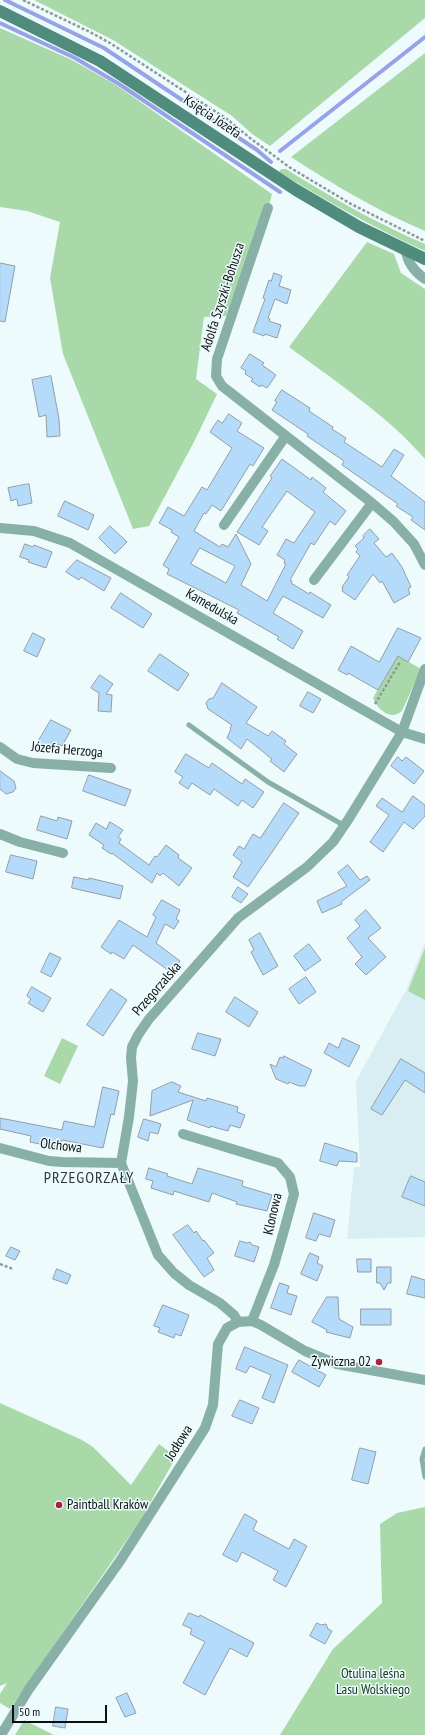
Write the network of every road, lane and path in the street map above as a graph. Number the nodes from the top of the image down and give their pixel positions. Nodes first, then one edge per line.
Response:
1 (23, 0) edge
2 (0, 10) edge
3 (268, 208) dead end
4 (425, 241) edge
5 (406, 250) junction
6 (425, 259) edge
7 (425, 279) edge
8 (285, 437) junction
9 (372, 503) junction
10 (224, 525) dead end
11 (0, 528) edge
12 (425, 565) edge
13 (314, 580) dead end
14 (400, 662) dead end
15 (425, 670) edge
16 (370, 713) junction
17 (189, 725) dead end
18 (402, 732) junction
19 (425, 739) edge
20 (0, 746) edge
21 (111, 768) dead end
22 (345, 826) junction
23 (0, 834) edge
24 (63, 853) dead end
25 (184, 1134) dead end
26 (0, 1148) edge
27 (121, 1163) junction
28 (0, 1264) edge
29 (13, 1269) dead end
30 (252, 1321) junction
31 (238, 1322) junction
32 (425, 1380) edge
33 (425, 1449) edge
34 (425, 1477) edge
35 (1, 1735) edge

1 - 4 path
2 - 5 main road, Księcia Józefa
3 - 8 street, Adolfa Szyszki-Bohusza
5 - 6 main road, Księcia Józefa
5 - 7 street
8 - 9 street, Adolfa Szyszki-Bohusza
8 - 10 street
9 - 12 street, Adolfa Szyszki-Bohusza
9 - 13 street
11 - 16 street, Kamedulska
14 - 16 path
15 - 18 street
16 - 18 street, Kamedulska
17 - 22 lane
18 - 19 street
18 - 22 street, Przegorzalska
20 - 21 street, Józefa Herzoga
22 - 27 street, Przegorzalska
23 - 24 street
25 - 30 street, Klonowa
26 - 27 street, Olchowa
27 - 31 street
28 - 29 path
30 - 31 street
30 - 32 street
31 - 35 street, Jodłowa
33 - 34 lane

